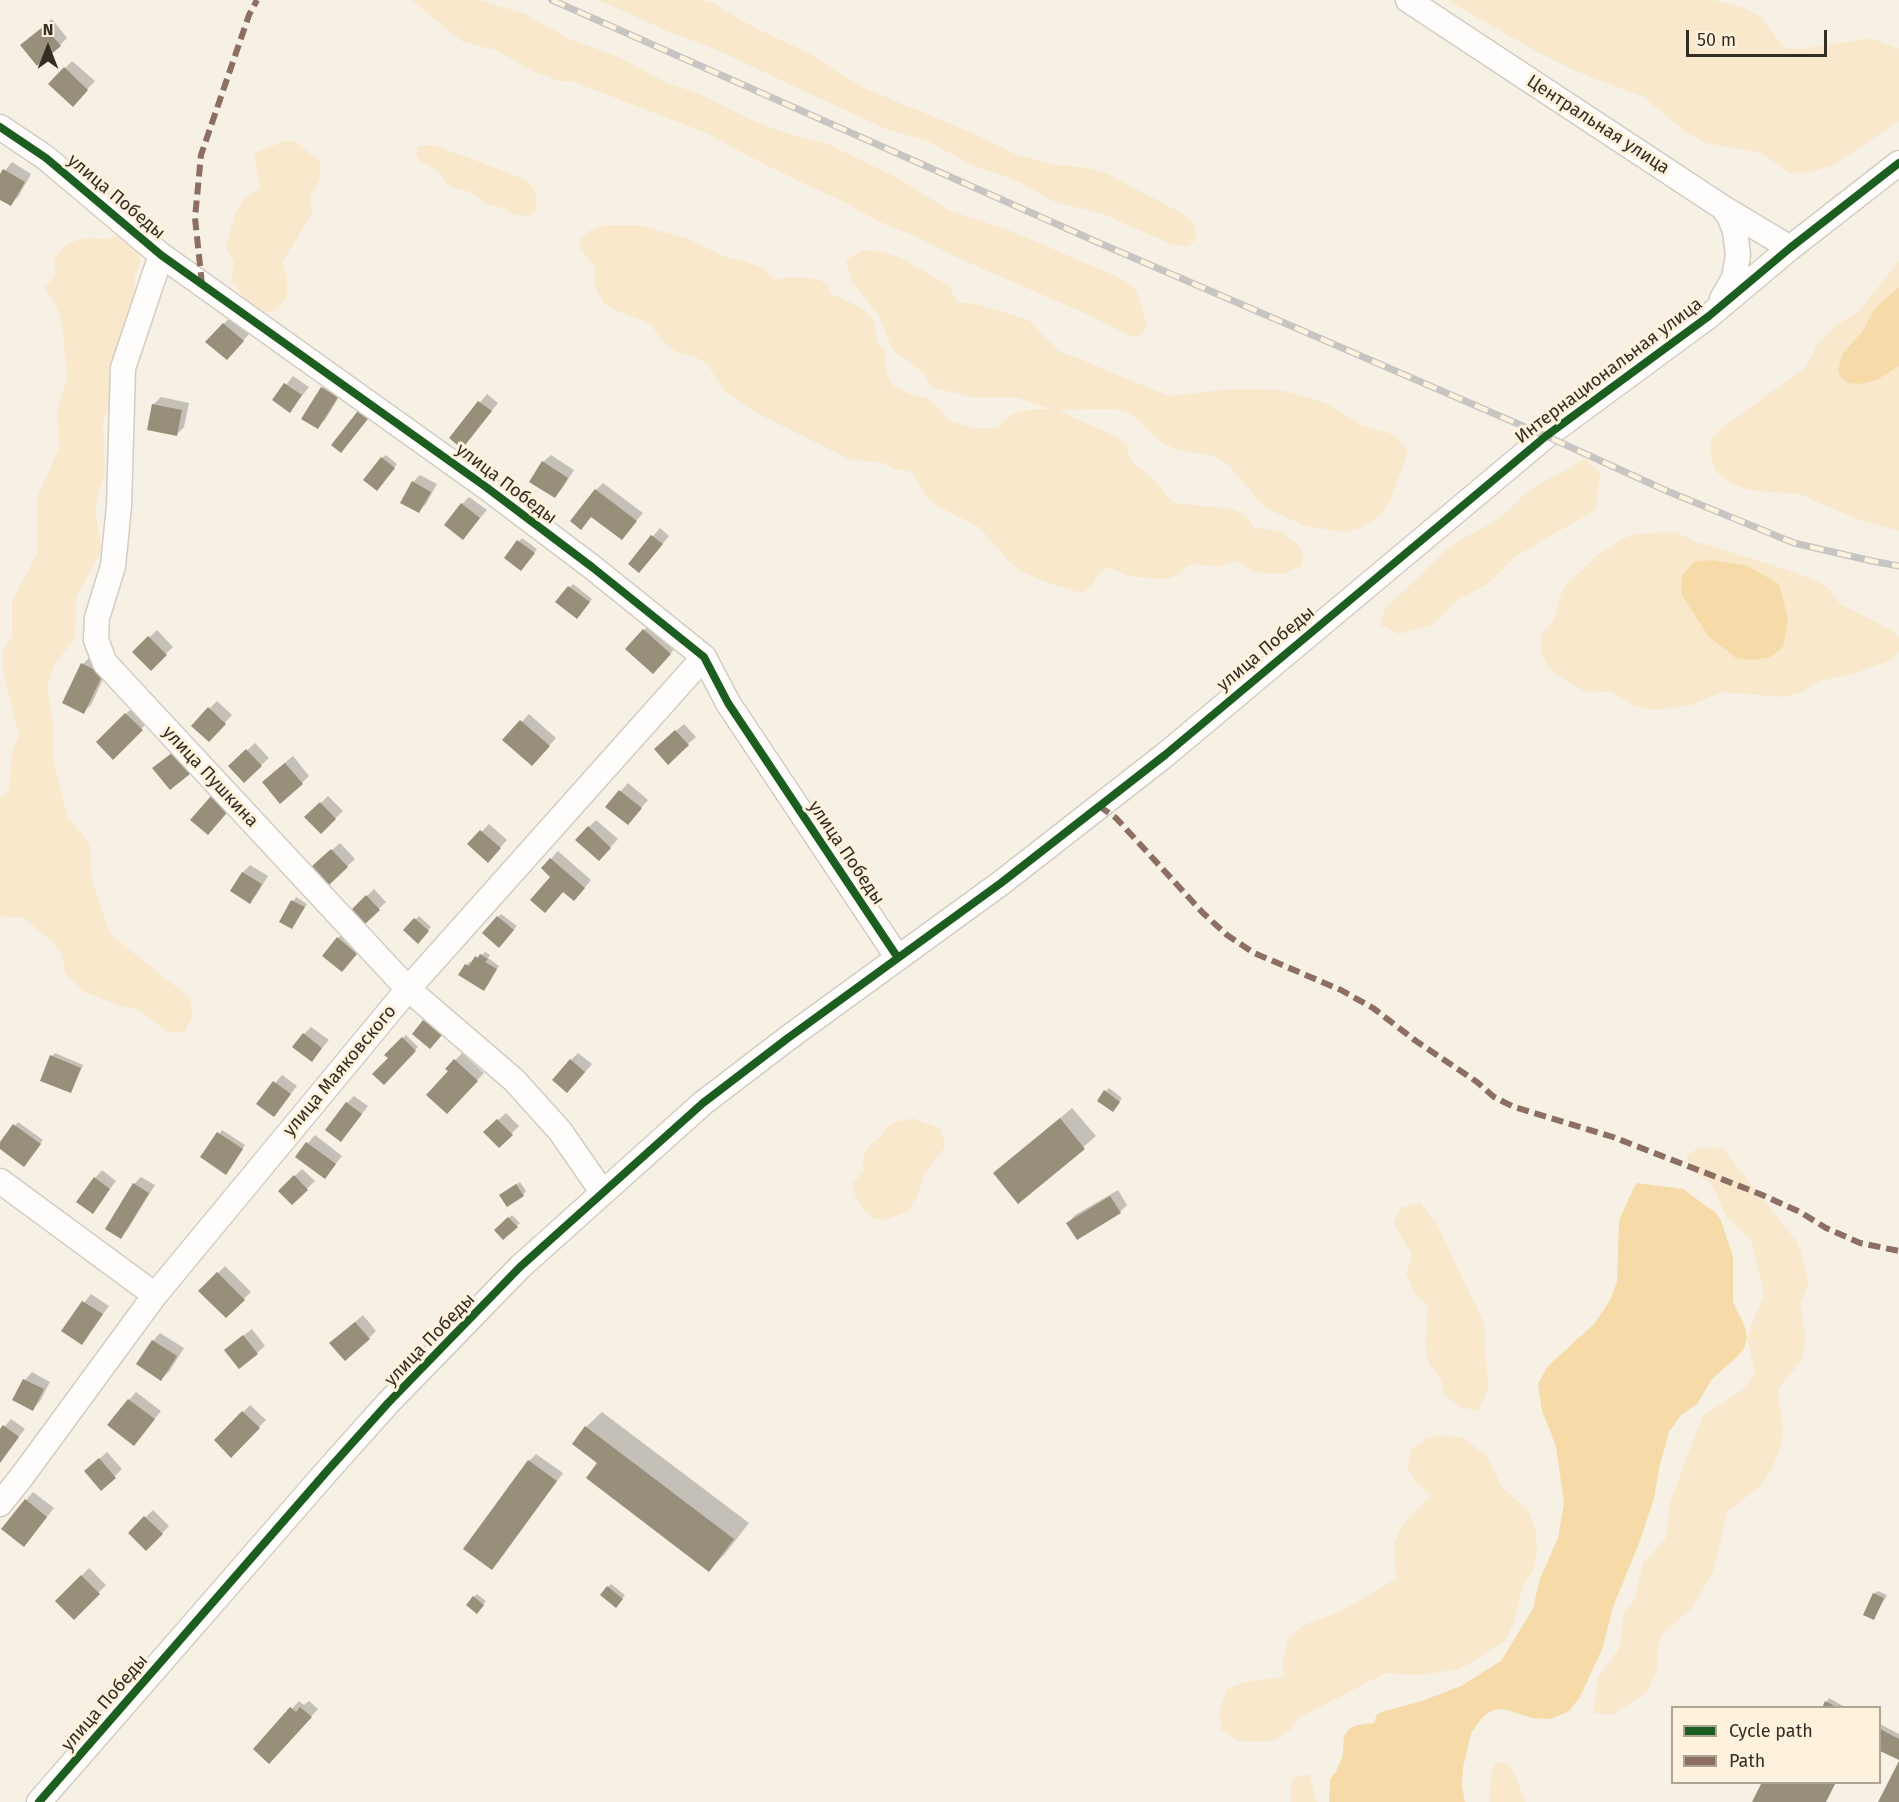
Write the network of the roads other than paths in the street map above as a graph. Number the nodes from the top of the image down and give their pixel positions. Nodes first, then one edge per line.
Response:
1 (1408, 0) edge
2 (0, 127) edge
3 (1899, 163) edge
4 (1722, 207) junction
5 (1790, 248) junction
6 (161, 255) junction
7 (1708, 316) junction
8 (1341, 606) joint
9 (704, 657) junction
10 (898, 958) junction
11 (408, 989) junction
12 (0, 1181) edge
13 (603, 1193) junction
14 (155, 1295) junction
15 (0, 1504) edge
16 (39, 1802) edge

1 - 4 street, Центральная улица
2 - 6 street, улица Победы
3 - 5 street, Интернациональная улица
4 - 5 street, Центральная улица
4 - 7 street
5 - 7 street, Интернациональная улица
6 - 9 street, улица Победы
6 - 11 street, улица Пушкина
7 - 8 street, Интернациональная улица
8 - 10 street, улица Победы
9 - 10 street, улица Победы
9 - 11 street, улица Маяковского
10 - 13 street, улица Победы
11 - 13 street, улица Пушкина
11 - 14 street, улица Маяковского
12 - 14 street
13 - 16 street, улица Победы
14 - 15 street, улица Маяковского

